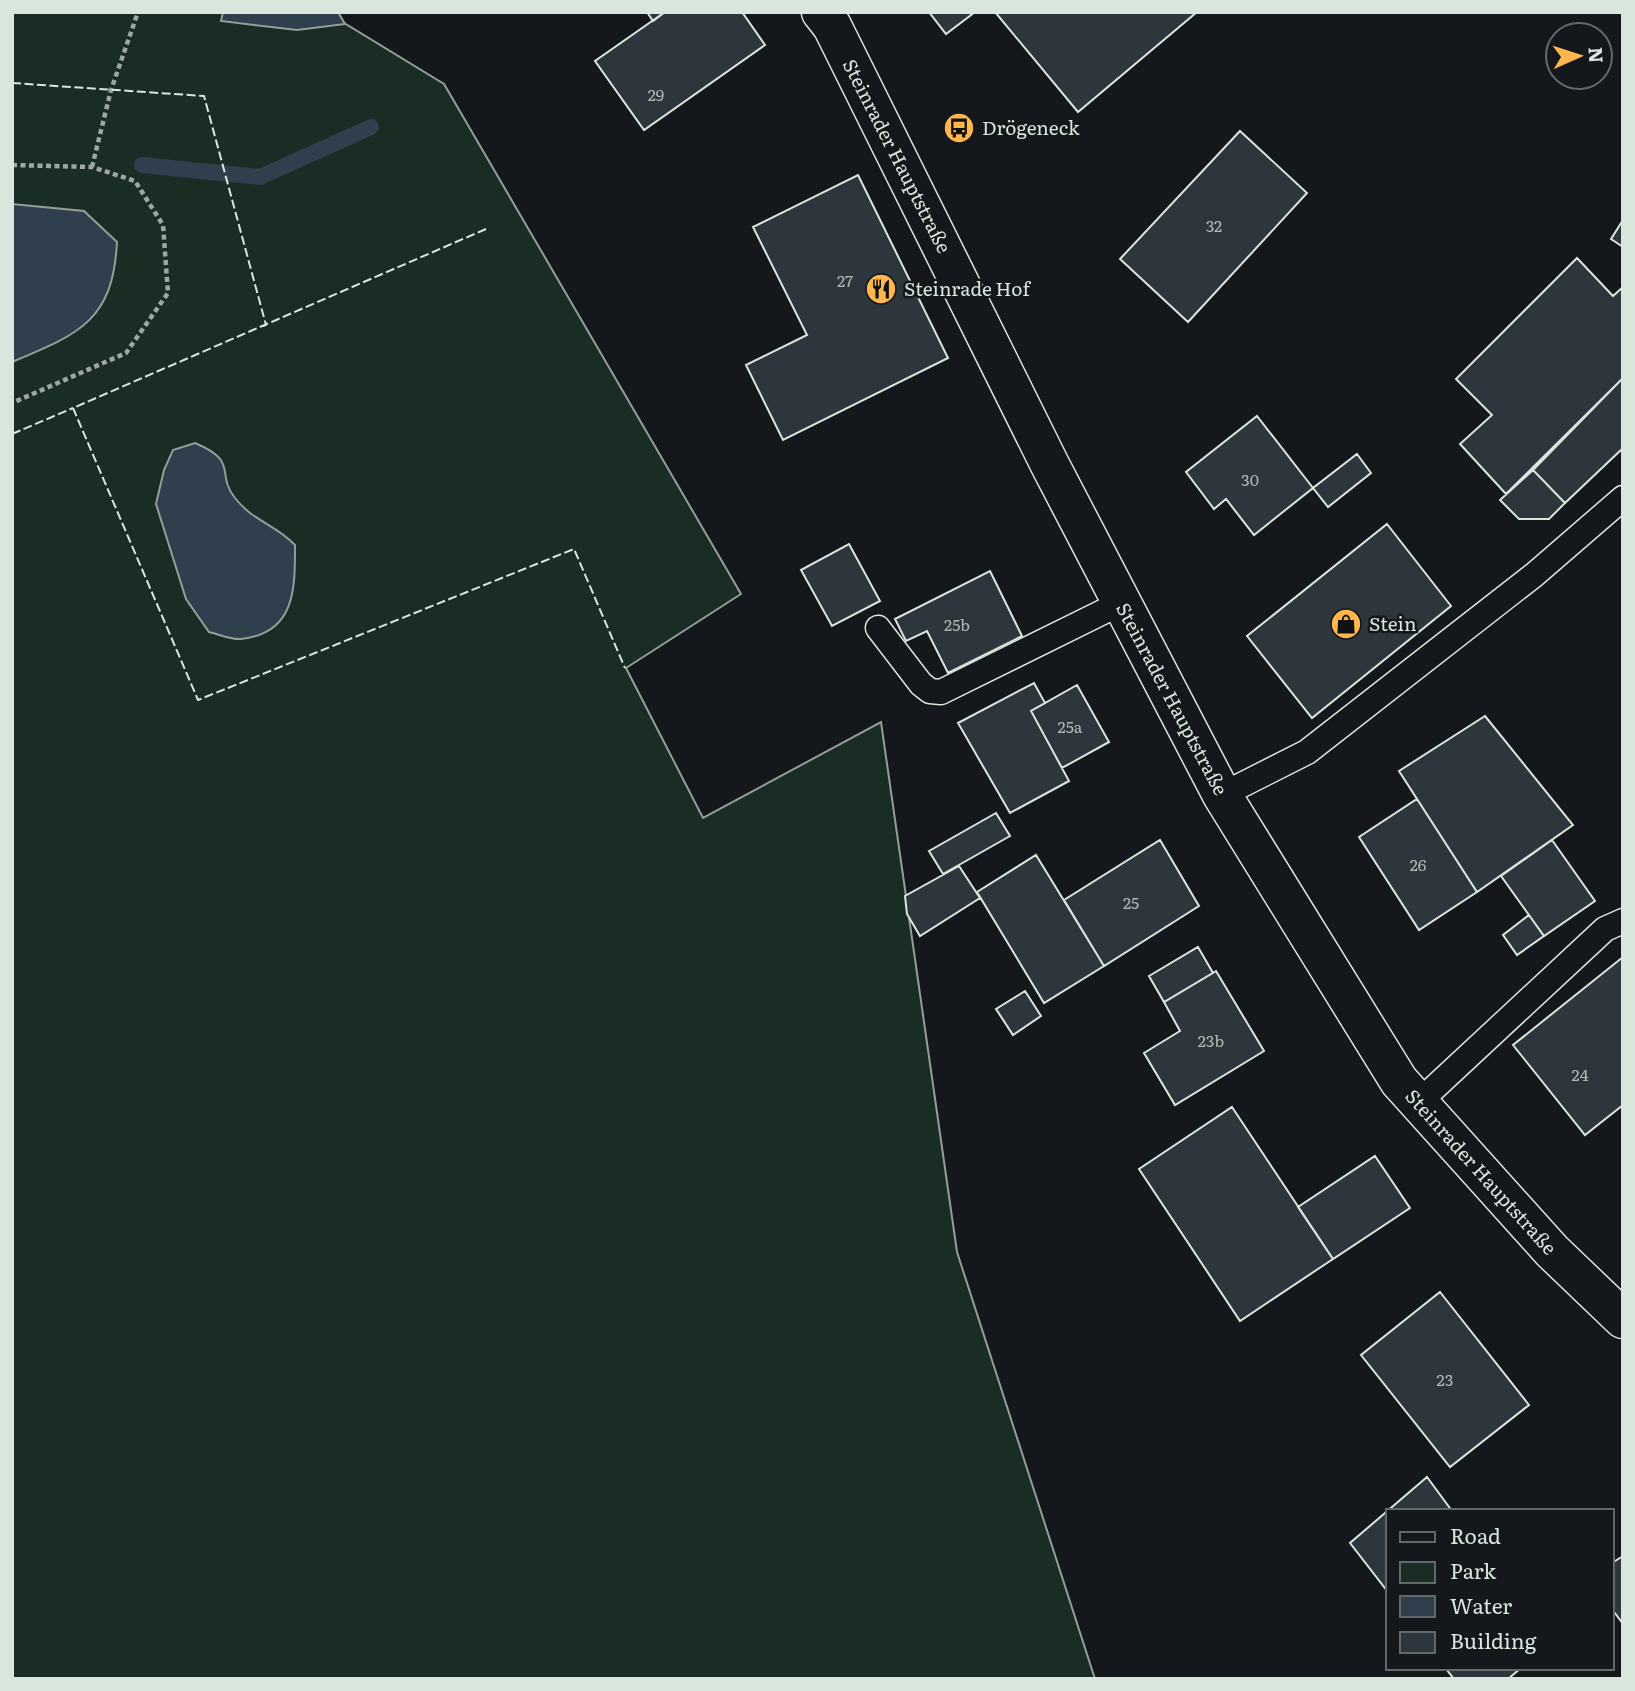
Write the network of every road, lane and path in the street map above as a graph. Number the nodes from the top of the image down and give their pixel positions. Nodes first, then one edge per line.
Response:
1 (138, 12) edge
2 (821, 12) edge
3 (12, 165) edge
4 (92, 167) junction
5 (12, 403) edge
6 (1623, 498) edge
7 (1121, 603) junction
8 (878, 628) dead end
9 (1222, 795) junction
10 (1623, 921) edge
11 (1419, 1102) junction
12 (1623, 1319) edge

1 - 4 path
2 - 7 main road, Steinrader Hauptstraße
3 - 4 path
4 - 5 path
6 - 9 lane
7 - 8 lane
7 - 9 main road, Steinrader Hauptstraße
9 - 11 main road, Steinrader Hauptstraße
10 - 11 lane
11 - 12 main road, Steinrader Hauptstraße

